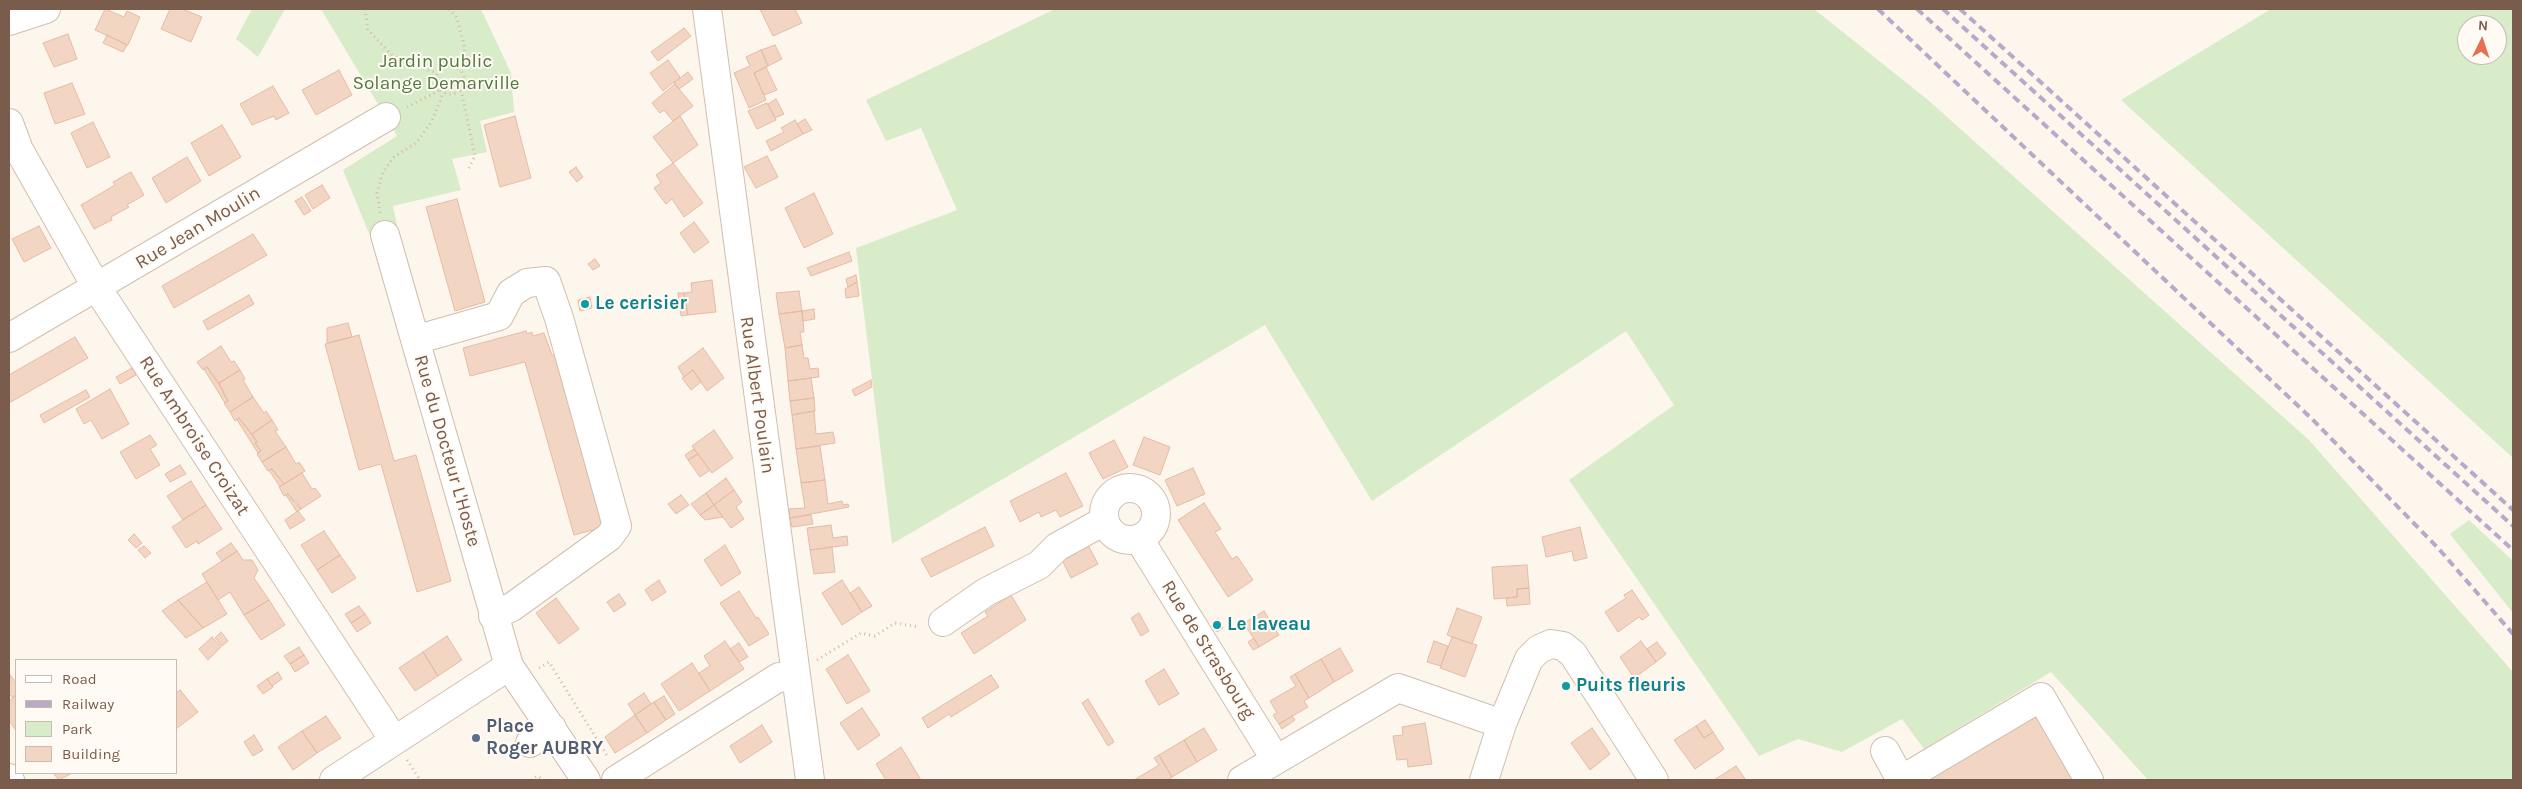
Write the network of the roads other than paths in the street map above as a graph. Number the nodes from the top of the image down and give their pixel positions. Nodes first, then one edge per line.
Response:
1 (46, 9) edge
2 (707, 9) edge
3 (9, 21) edge
4 (386, 117) road end
5 (9, 123) edge
6 (385, 236) road end
7 (97, 288) junction
8 (9, 338) edge
9 (415, 340) junction
10 (1104, 521) junction
11 (1139, 539) junction
12 (493, 616) junction
13 (943, 622) road end
14 (510, 666) junction
15 (795, 676) junction
16 (1502, 724) junction
17 (394, 740) junction
18 (1885, 751) dead end
19 (1276, 760) junction
20 (334, 780) edge
21 (586, 780) edge
22 (616, 780) edge
23 (810, 780) edge
24 (1242, 780) edge
25 (1484, 780) edge
26 (1654, 780) edge
27 (1900, 780) edge
28 (2089, 780) edge

1 - 3 street
2 - 15 street, Rue Albert Poulain
4 - 7 street, Rue Jean Moulin
5 - 7 street, Rue Ambroise Croizat
6 - 9 street, Rue du Docteur L'Hoste
7 - 8 street, Rue Jean Moulin
7 - 17 street, Rue Ambroise Croizat
9 - 12 street, Rue du Docteur L'Hoste
9 - 12 street
10 - 11 street
10 - 11 street
10 - 13 street
11 - 19 street, Rue de Strasbourg
12 - 14 street, Rue du Docteur L'Hoste
14 - 17 street
14 - 21 street
15 - 22 street
15 - 23 street, Rue Albert Poulain
16 - 19 street
16 - 25 street
16 - 26 street
17 - 20 street
18 - 27 street
19 - 24 street
27 - 28 street

